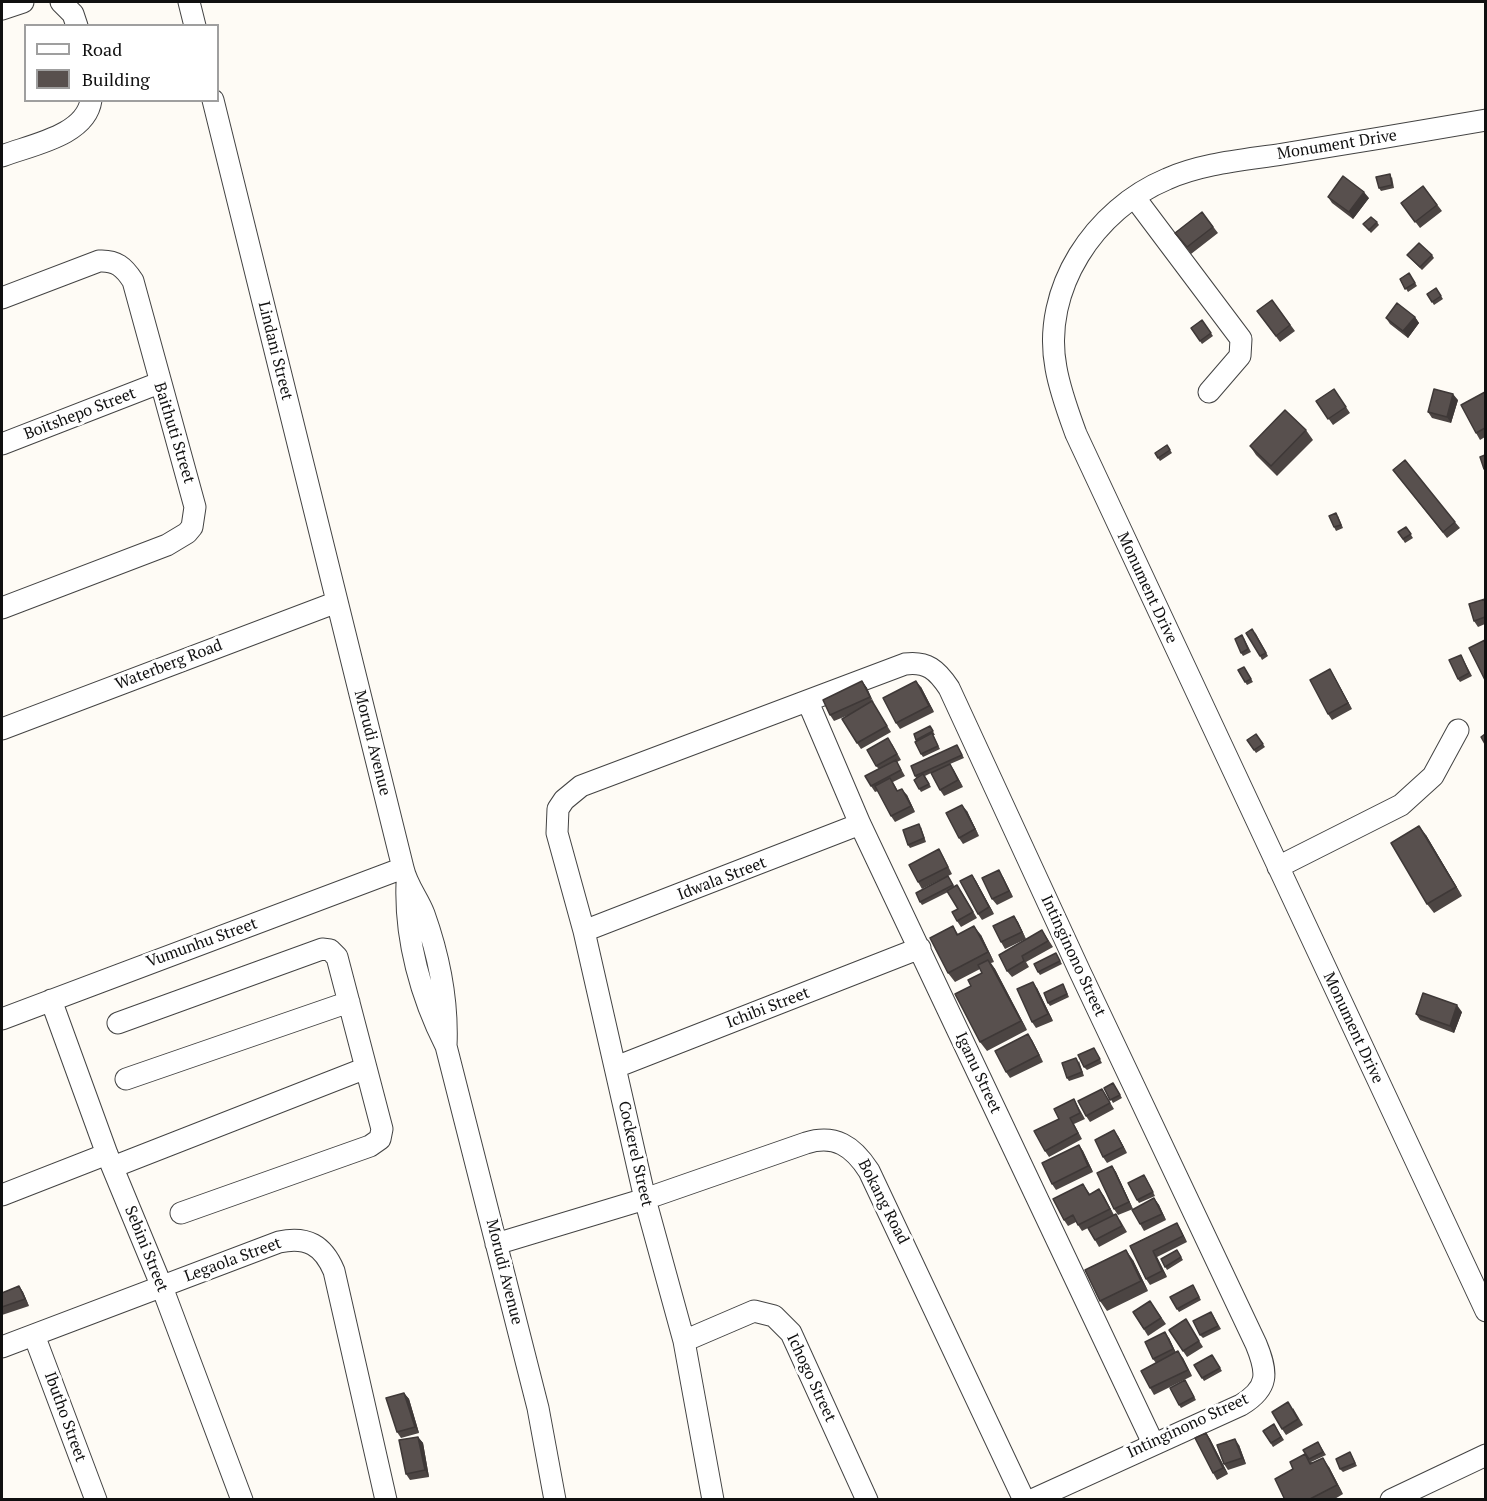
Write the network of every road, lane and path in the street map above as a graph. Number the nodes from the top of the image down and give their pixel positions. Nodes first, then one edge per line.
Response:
1 (23, 2) edge
2 (61, 2) edge
3 (189, 2) edge
4 (2, 9) edge
5 (76, 24) edge
6 (194, 24) edge
7 (91, 102) edge
8 (213, 102) edge
9 (1485, 120) edge
10 (2, 156) edge
11 (1135, 198) junction
12 (2, 298) edge
13 (159, 383) junction
14 (1209, 392) dead end
15 (2, 444) edge
16 (337, 602) junction
17 (2, 608) edge
18 (808, 702) junction
19 (2, 729) edge
20 (1458, 730) dead end
21 (558, 809) joint
22 (860, 824) junction
23 (1278, 867) junction
24 (405, 876) junction
25 (584, 931) junction
26 (920, 948) junction
27 (51, 1000) junction
28 (349, 1002) junction
29 (2, 1018) edge
30 (118, 1023) dead end
31 (616, 1067) junction
32 (366, 1068) junction
33 (126, 1079) dead end
34 (110, 1161) junction
35 (2, 1195) edge
36 (645, 1199) junction
37 (181, 1213) dead end
38 (496, 1244) junction
39 (162, 1287) junction
40 (1485, 1311) edge
41 (34, 1335) junction
42 (684, 1341) junction
43 (2, 1347) edge
44 (1153, 1443) junction
45 (1485, 1455) edge
46 (96, 1500) edge
47 (242, 1500) edge
48 (386, 1500) edge
49 (555, 1500) edge
50 (713, 1500) edge
51 (867, 1500) edge
52 (1024, 1500) edge
53 (1032, 1500) edge
54 (1391, 1500) edge

1 - 4 street
2 - 5 street
3 - 6 street
7 - 10 street
8 - 16 street, Lindani Street
9 - 11 street, Monument Drive
11 - 14 street
11 - 23 street, Monument Drive
12 - 13 street, Baithuti Street
13 - 15 street, Boitshepo Street
13 - 17 street, Baithuti Street
16 - 19 street, Waterberg Road
16 - 24 street, Morudi Avenue
18 - 21 street, Intinginono Street
18 - 22 street, Iganu Street
18 - 44 street, Intinginono Street
20 - 23 street
21 - 25 street, Cockerel Street
22 - 25 street, Idwala Street
22 - 26 street, Iganu Street
23 - 40 street, Monument Drive
24 - 27 street, Vumunhu Street
24 - 38 street, Morudi Avenue
25 - 31 street, Cockerel Street
26 - 31 street, Ichibi Street
26 - 44 street, Iganu Street
27 - 29 street, Vumunhu Street
27 - 34 street, Sebini Street
28 - 30 street
28 - 32 street
28 - 33 street
31 - 36 street, Cockerel Street
32 - 34 street
32 - 37 street
34 - 35 street
34 - 39 street, Sebini Street
36 - 38 street, Bokang Road
36 - 42 street, Cockerel Street
36 - 52 street, Bokang Road
38 - 49 street, Morudi Avenue
39 - 41 street, Legaola Street
39 - 47 street, Sebini Street
39 - 48 street, Legaola Street
41 - 43 street, Legaola Street
41 - 46 street, Ibutho Street
42 - 50 street, Cockerel Street
42 - 51 street, Ichogo Street
44 - 53 street, Intinginono Street
45 - 54 street

